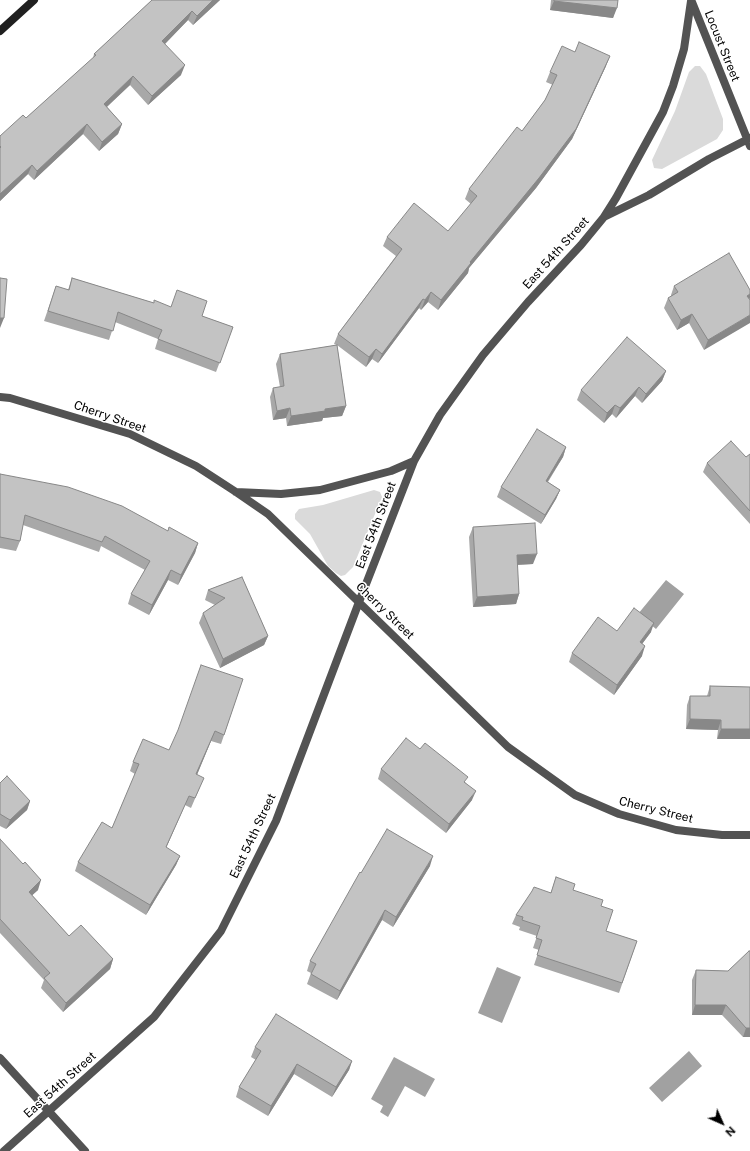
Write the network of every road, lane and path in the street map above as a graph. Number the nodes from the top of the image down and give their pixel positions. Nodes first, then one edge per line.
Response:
1 (34, 0) edge
2 (691, 0) edge
3 (0, 31) edge
4 (749, 141) edge
5 (604, 217) junction
6 (0, 397) edge
7 (414, 461) junction
8 (236, 492) junction
9 (359, 602) junction
10 (750, 835) edge
11 (0, 1058) edge
12 (49, 1111) junction
13 (4, 1151) edge
14 (85, 1151) edge

1 - 3 main road
2 - 4 street, Locust Street
2 - 5 street, East 54th Street
4 - 5 street, East 54th Street
5 - 7 street, East 54th Street
6 - 8 street, Cherry Street
7 - 8 street, East 54th Street
7 - 9 street, East 54th Street
8 - 9 street, Cherry Street
9 - 10 street, Cherry Street
9 - 12 street, East 54th Street
11 - 12 street
12 - 13 street, East 54th Street
12 - 14 street

